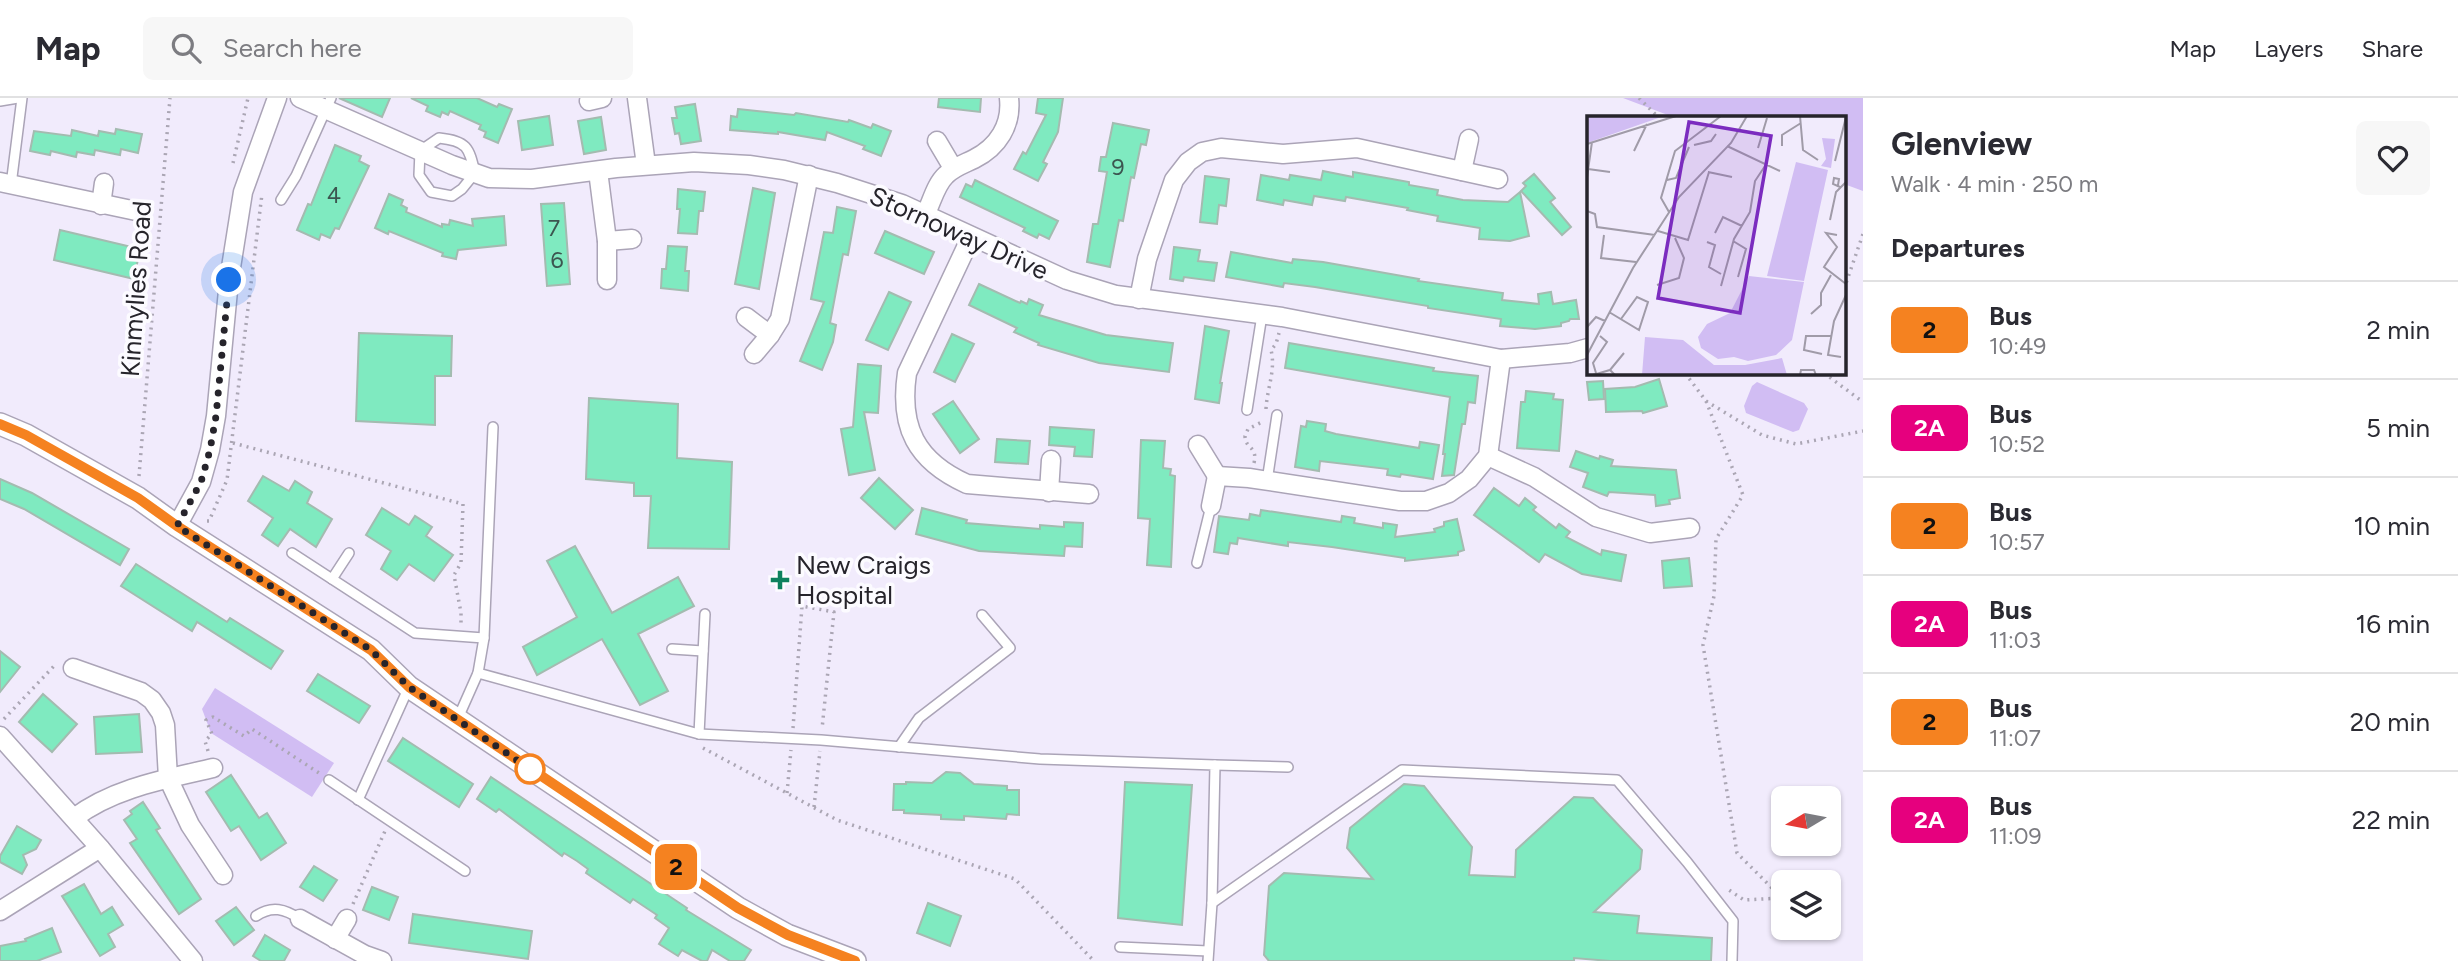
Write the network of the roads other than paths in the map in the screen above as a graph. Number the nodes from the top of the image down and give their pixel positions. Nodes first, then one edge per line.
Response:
1 (20, 98) edge
2 (277, 98) edge
3 (300, 98) edge
4 (637, 98) edge
5 (1009, 98) edge
6 (0, 102) edge
7 (329, 104) edge
8 (1469, 139) dead end
9 (937, 141) dead end
10 (420, 151) junction
11 (646, 165) junction
12 (953, 169) junction
13 (1462, 170) junction
14 (598, 171) junction
15 (475, 173) junction
16 (809, 175) junction
17 (1498, 179) dead end
18 (6, 183) edge
19 (104, 183) dead end
20 (281, 200) dead end
21 (101, 205) junction
22 (141, 212) dead end
23 (926, 213) junction
24 (971, 237) junction
25 (632, 239) dead end
26 (607, 241) junction
27 (607, 280) dead end
28 (1139, 299) junction
29 (1262, 315) junction
30 (746, 317) dead end
31 (770, 335) junction
32 (1587, 348) edge
33 (754, 354) dead end
34 (1502, 359) junction
35 (1247, 410) dead end
36 (1277, 415) dead end
37 (0, 424) edge
38 (493, 427) dead end
39 (1198, 445) dead end
40 (1488, 456) junction
41 (1051, 460) dead end
42 (1217, 476) junction
43 (1267, 481) junction
44 (1049, 492) junction
45 (1089, 494) dead end
46 (1211, 506) joint
47 (180, 521) junction
48 (1690, 528) dead end
49 (292, 552) dead end
50 (349, 553) dead end
51 (1197, 563) dead end
52 (332, 579) junction
53 (705, 614) dead end
54 (982, 615) dead end
55 (484, 638) junction
56 (672, 649) dead end
57 (703, 651) junction
58 (73, 668) road end
59 (478, 673) junction
60 (409, 687) junction
61 (457, 720) junction
62 (699, 734) junction
63 (0, 736) edge
64 (899, 747) junction
65 (1215, 765) junction
66 (1288, 767) dead end
67 (213, 768) road end
68 (168, 778) junction
69 (330, 780) road end
70 (358, 800) junction
71 (74, 818) junction
72 (100, 848) junction
73 (465, 872) dead end
74 (223, 876) dead end
75 (1212, 904) junction
76 (0, 911) edge
77 (256, 916) dead end
78 (300, 919) joint
79 (346, 919) road end
80 (335, 939) junction
81 (1119, 947) dead end
82 (1208, 956) edge
83 (193, 961) edge
84 (382, 961) edge
85 (855, 961) edge
86 (1732, 961) edge

1 - 6 lane
1 - 18 lane
2 - 47 street
3 - 7 street, Stornoway Drive
4 - 11 street
5 - 12 street
7 - 10 street, Stornoway Drive
7 - 20 lane
8 - 13 street
9 - 12 street
10 - 15 street, Stornoway Drive
10 - 15 lane
10 - 15 lane
11 - 14 street, Stornoway Drive
11 - 16 street, Stornoway Drive
12 - 23 street
13 - 17 street
13 - 28 street
14 - 15 street, Stornoway Drive
14 - 26 street
16 - 23 street, Stornoway Drive
16 - 31 street
18 - 21 street
19 - 21 street
21 - 22 street
23 - 24 street, Stornoway Drive
24 - 28 street, Stornoway Drive
24 - 44 street
25 - 26 street
26 - 27 street
28 - 29 street, Stornoway Drive
29 - 34 street, Stornoway Drive
29 - 35 lane
30 - 31 street
31 - 33 street
32 - 34 street, Stornoway Drive
34 - 40 street
36 - 43 lane
37 - 47 street
38 - 55 lane
39 - 42 street
40 - 43 street
40 - 48 street
41 - 44 street
42 - 43 street
42 - 46 street
44 - 45 street
46 - 51 lane
47 - 60 street
49 - 52 lane
50 - 52 lane
52 - 55 lane
53 - 57 lane
54 - 64 lane
55 - 59 lane
56 - 57 lane
57 - 62 lane
58 - 68 street
59 - 61 lane
59 - 62 lane
60 - 61 street
60 - 70 lane
61 - 85 street
62 - 64 lane
63 - 71 street
64 - 65 lane
65 - 66 lane
65 - 75 lane
67 - 68 street
68 - 71 street
68 - 74 street
69 - 70 lane
70 - 73 lane
71 - 72 street
72 - 76 street
72 - 83 street
75 - 82 lane
75 - 86 lane
77 - 78 lane
78 - 80 street
79 - 80 street
80 - 84 street
81 - 82 lane

